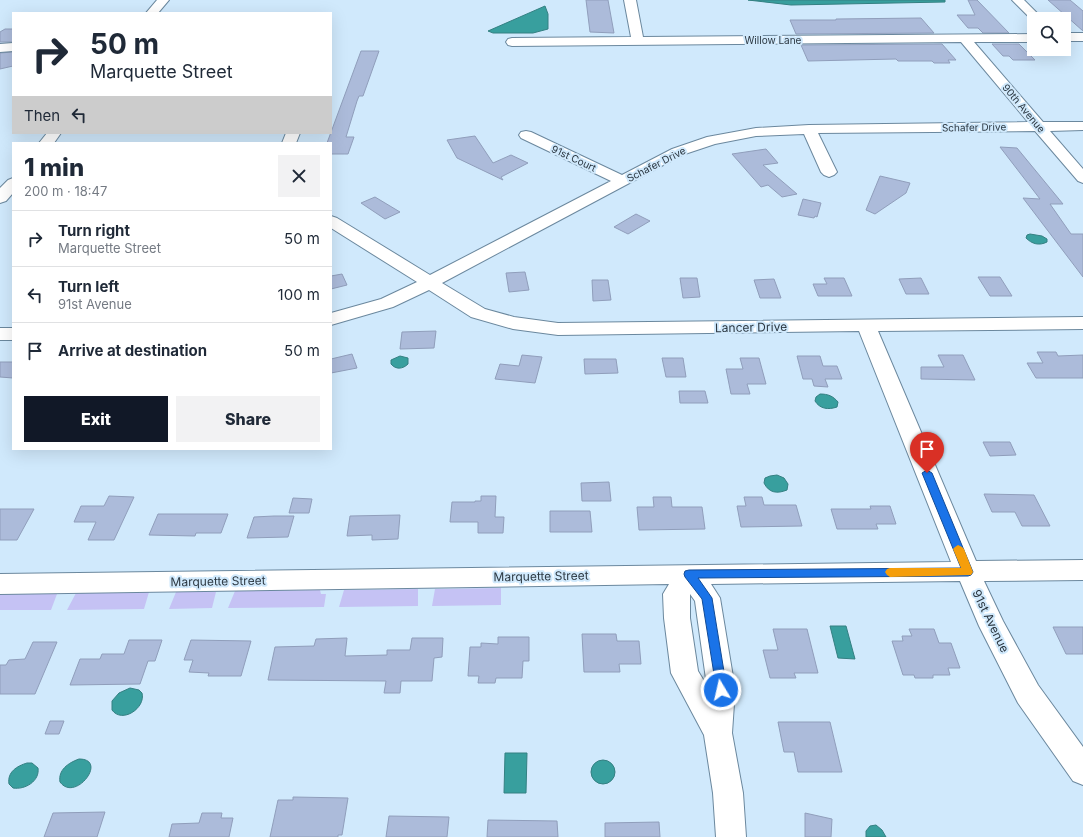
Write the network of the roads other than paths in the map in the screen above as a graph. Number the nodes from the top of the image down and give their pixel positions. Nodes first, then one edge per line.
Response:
1 (163, 0) edge
2 (630, 0) edge
3 (1018, 0) edge
4 (153, 12) edge
5 (1030, 12) edge
6 (1071, 37) edge
7 (1083, 37) edge
8 (964, 38) junction
9 (1027, 38) edge
10 (638, 41) junction
11 (512, 42) dead end
12 (12, 47) edge
13 (0, 48) edge
14 (1083, 126) edge
15 (1040, 127) junction
16 (809, 129) junction
17 (53, 134) edge
18 (526, 135) dead end
19 (47, 142) edge
20 (829, 172) dead end
21 (11, 176) edge
22 (1083, 178) edge
23 (623, 181) junction
24 (0, 198) edge
25 (332, 222) edge
26 (430, 283) junction
27 (332, 319) edge
28 (1083, 323) edge
29 (866, 325) junction
30 (0, 334) edge
31 (12, 334) edge
32 (1083, 570) edge
33 (968, 572) junction
34 (689, 574) junction
35 (0, 584) edge
36 (1083, 771) edge
37 (731, 837) edge

1 - 4 street
2 - 10 street
3 - 5 street
6 - 7 street
8 - 9 street, Willow Lane
8 - 10 street, Willow Lane
8 - 15 street, 90th Avenue
10 - 11 street, Willow Lane
12 - 13 street
14 - 15 street, Schafer Drive
15 - 16 street, Schafer Drive
15 - 22 street, 90th Avenue
16 - 20 street
16 - 23 street, Schafer Drive
17 - 19 street
18 - 23 street, 91st Court
21 - 24 street
23 - 26 street, Schafer Drive
25 - 26 street, Lancer Drive
26 - 27 street, Schafer Drive
26 - 29 street, Lancer Drive
28 - 29 street, Lancer Drive
29 - 33 street, 91st Avenue
30 - 31 street
32 - 33 street, Marquette Street
33 - 34 street, Marquette Street
33 - 36 street, 91st Avenue
34 - 35 street, Marquette Street
34 - 37 street

